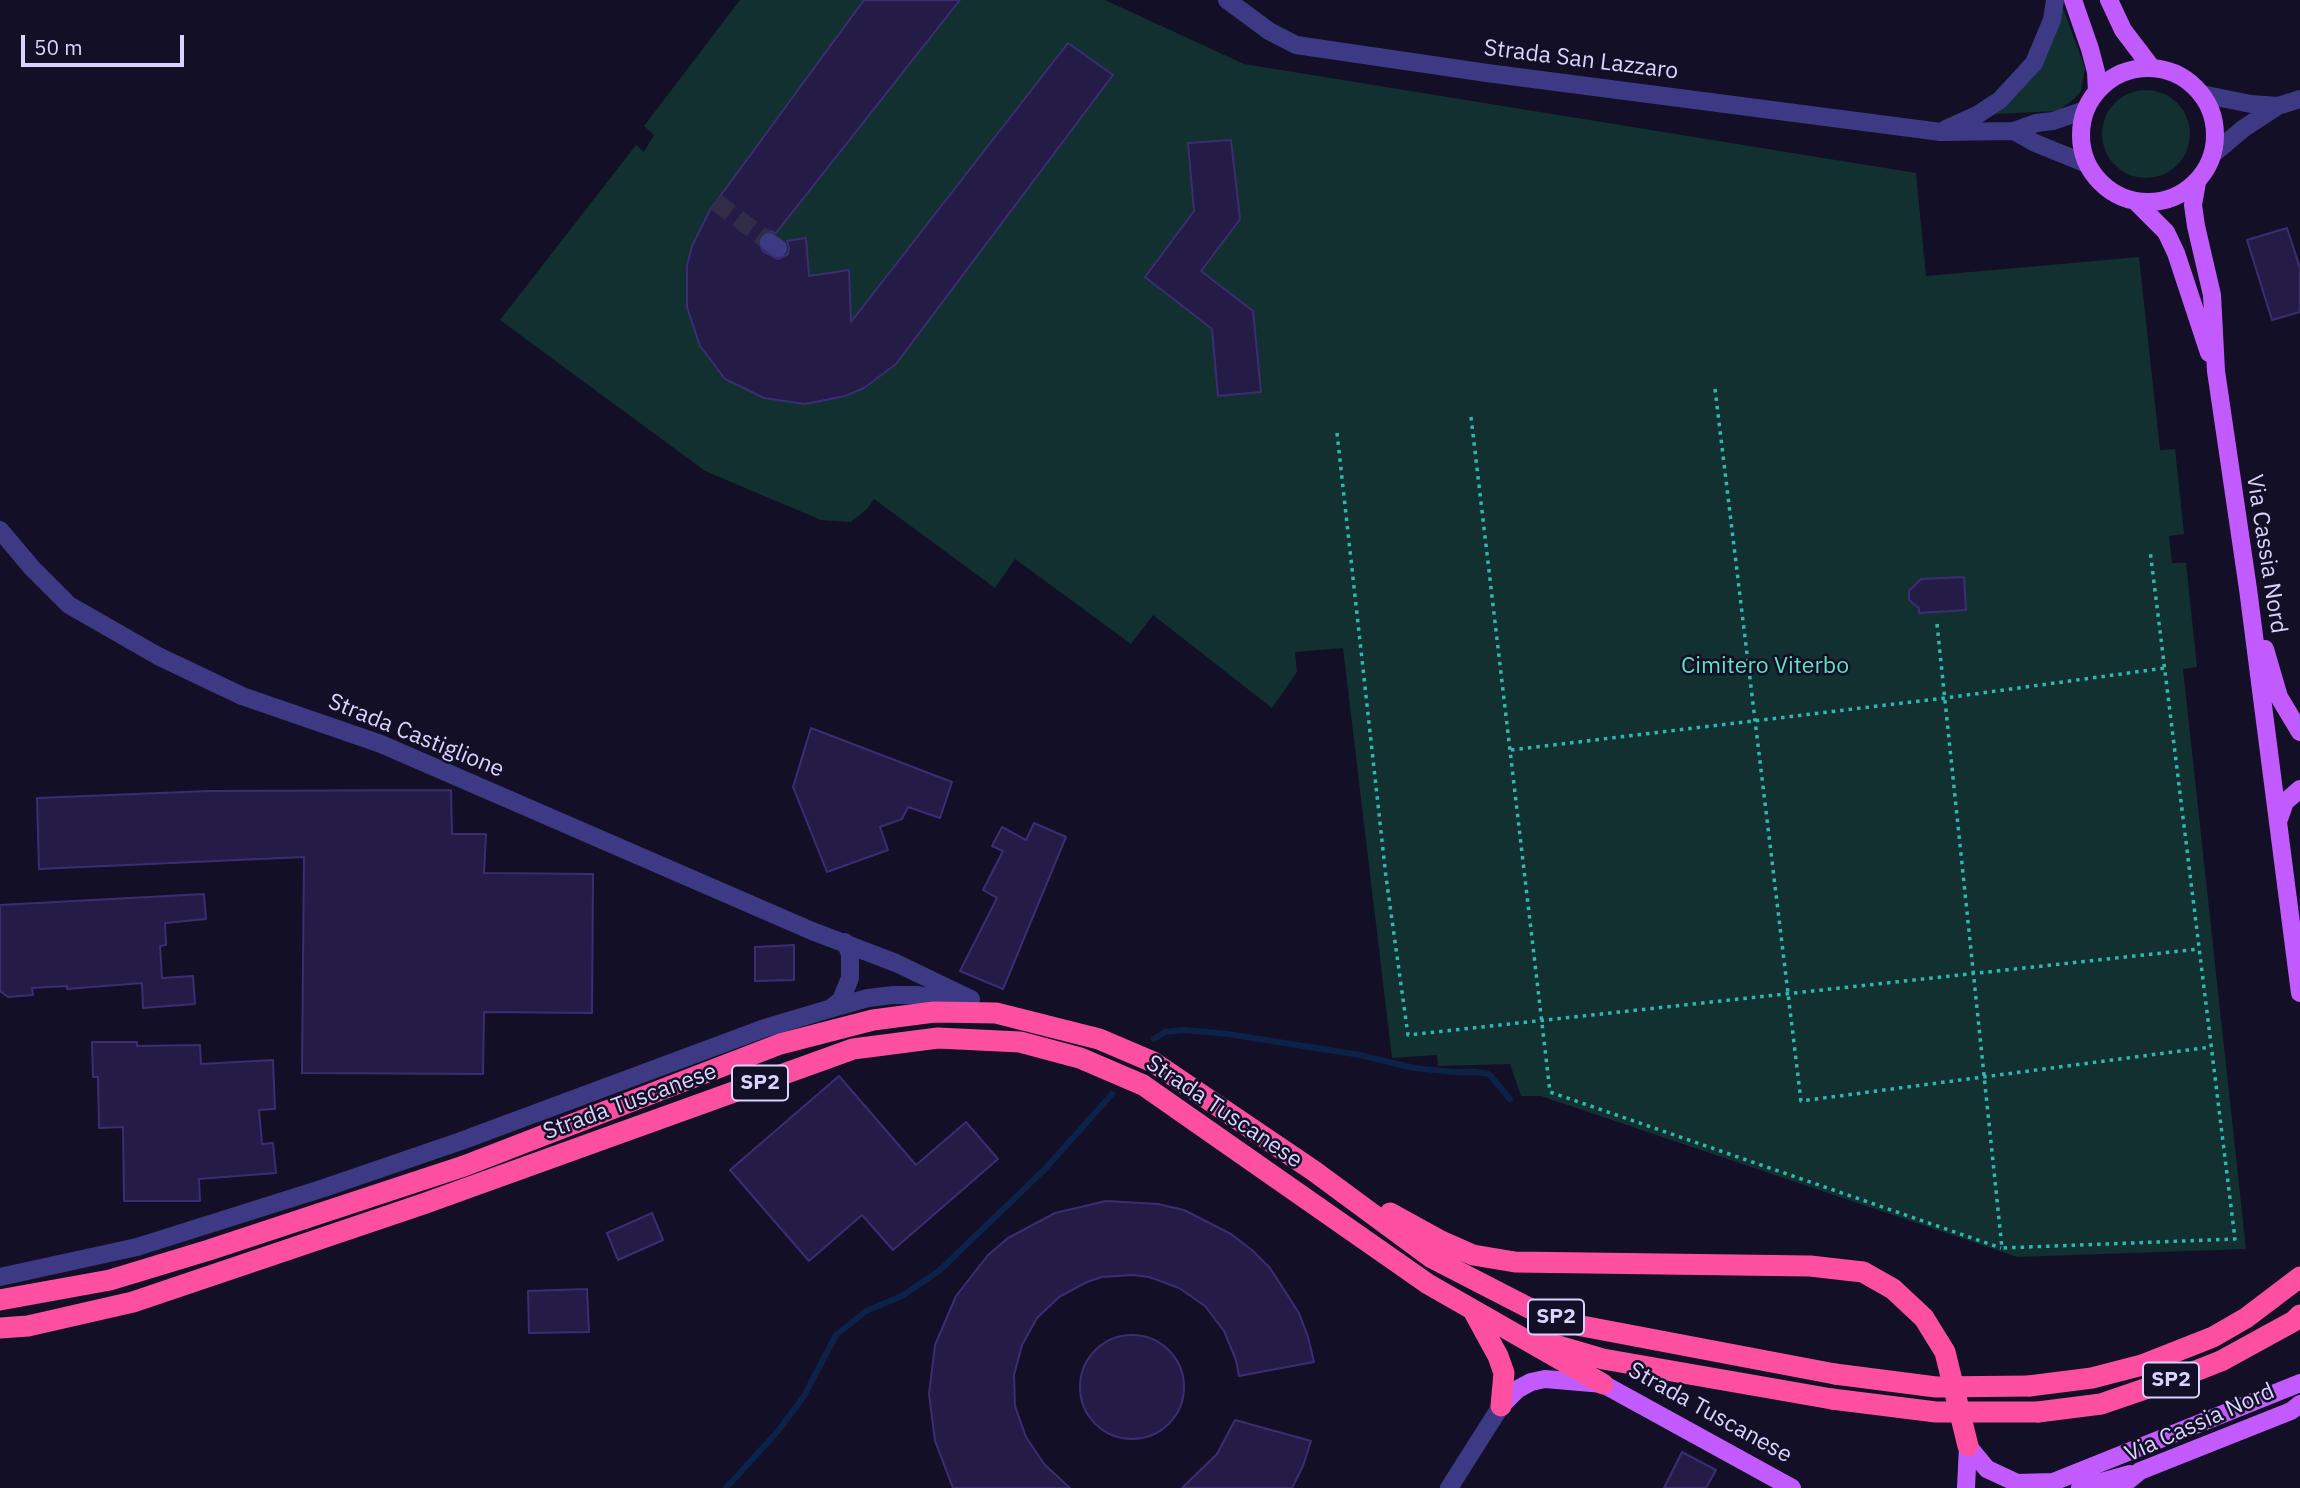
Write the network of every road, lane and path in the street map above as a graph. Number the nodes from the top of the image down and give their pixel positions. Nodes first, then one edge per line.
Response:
1 (1227, 0) edge
2 (2055, 0) edge
3 (2073, 0) edge
4 (2109, 0) edge
5 (2152, 68) junction
6 (2097, 91) junction
7 (2201, 94) junction
8 (2300, 99) edge
9 (2278, 106) junction
10 (2085, 110) junction
11 (2014, 131) junction
12 (1941, 132) junction
13 (2213, 154) junction
14 (2087, 164) junction
15 (2197, 182) junction
16 (2136, 202) junction
17 (2216, 372) junction
18 (1715, 388) dead end
19 (1471, 418) dead end
20 (1337, 433) dead end
21 (0, 530) edge
22 (2150, 550) dead end
23 (2248, 589) junction
24 (1937, 624) dead end
25 (2165, 668) junction
26 (1945, 698) junction
27 (1755, 720) junction
28 (2300, 732) edge
29 (1510, 750) junction
30 (2300, 789) edge
31 (2279, 819) junction
32 (845, 942) junction
33 (2199, 949) junction
34 (1973, 974) junction
35 (2300, 993) edge
36 (1788, 994) junction
37 (971, 999) junction
38 (928, 1006) junction
39 (829, 1009) junction
40 (996, 1013) junction
41 (1541, 1021) junction
42 (2211, 1047) junction
43 (1984, 1077) junction
44 (1314, 1171) junction
45 (2002, 1248) junction
46 (0, 1277) edge
47 (2300, 1277) edge
48 (0, 1300) edge
49 (1474, 1312) junction
50 (2297, 1318) edge
51 (0, 1328) edge
52 (1507, 1331) junction
53 (2300, 1383) edge
54 (1603, 1384) junction
55 (1501, 1406) junction
56 (2297, 1408) edge
57 (1968, 1446) junction
58 (2140, 1471) junction
59 (1450, 1488) edge
60 (1792, 1488) edge
61 (1966, 1488) edge
62 (2080, 1488) edge
63 (2119, 1488) edge

1 - 12 street, Strada San Lazzaro
2 - 12 street
3 - 6 main road
4 - 5 main road
5 - 6 main road
5 - 7 main road
6 - 10 main road
7 - 9 street
7 - 13 main road, Via Cassia Nord
8 - 9 street
9 - 13 street
10 - 11 street, Strada San Lazzaro
10 - 14 main road
11 - 12 street, Strada San Lazzaro
11 - 14 street, Strada San Lazzaro
13 - 15 main road, Via Cassia Nord
14 - 16 main road, Via Cassia Nord
15 - 16 main road, Via Cassia Nord
15 - 17 main road, Via Cassia Nord
16 - 17 main road, Via Cassia Nord
17 - 23 main road, Via Cassia Nord
18 - 27 path
19 - 29 path
20 - 41 path
21 - 32 street, Strada Castiglione
22 - 25 path
23 - 28 main road
23 - 31 main road, Via Cassia Nord
24 - 26 path
25 - 26 path
25 - 33 path
26 - 27 path
26 - 34 path
27 - 29 path
27 - 36 path
29 - 41 path
30 - 31 main road
31 - 35 main road, Via Cassia Nord
32 - 37 street, Strada Castiglione
32 - 39 street
33 - 34 path
33 - 42 path
34 - 36 path
34 - 43 path
36 - 41 path
36 - 43 path
37 - 38 street
37 - 40 highway
38 - 39 street, Strada Tuscanese
38 - 40 highway, Strada Tuscanese / SP2
38 - 48 highway, Strada Tuscanese / SP2
39 - 46 street, Strada Tuscanese
40 - 44 highway, Strada Tuscanese / SP2
41 - 45 path
42 - 43 path
42 - 45 path
43 - 45 path
44 - 47 highway, SP2, bridge
44 - 57 highway
49 - 51 highway, Strada Tuscanese / SP2
49 - 52 highway, Strada Tuscanese / SP2
49 - 55 highway
50 - 52 highway, SP2, bridge
52 - 54 highway, SP2
53 - 57 main road
54 - 55 main road
54 - 60 main road, Strada Tuscanese / SP2
55 - 59 street
56 - 58 main road, Via Cassia Nord
57 - 61 main road
58 - 62 main road
58 - 63 main road, Via Cassia Nord

